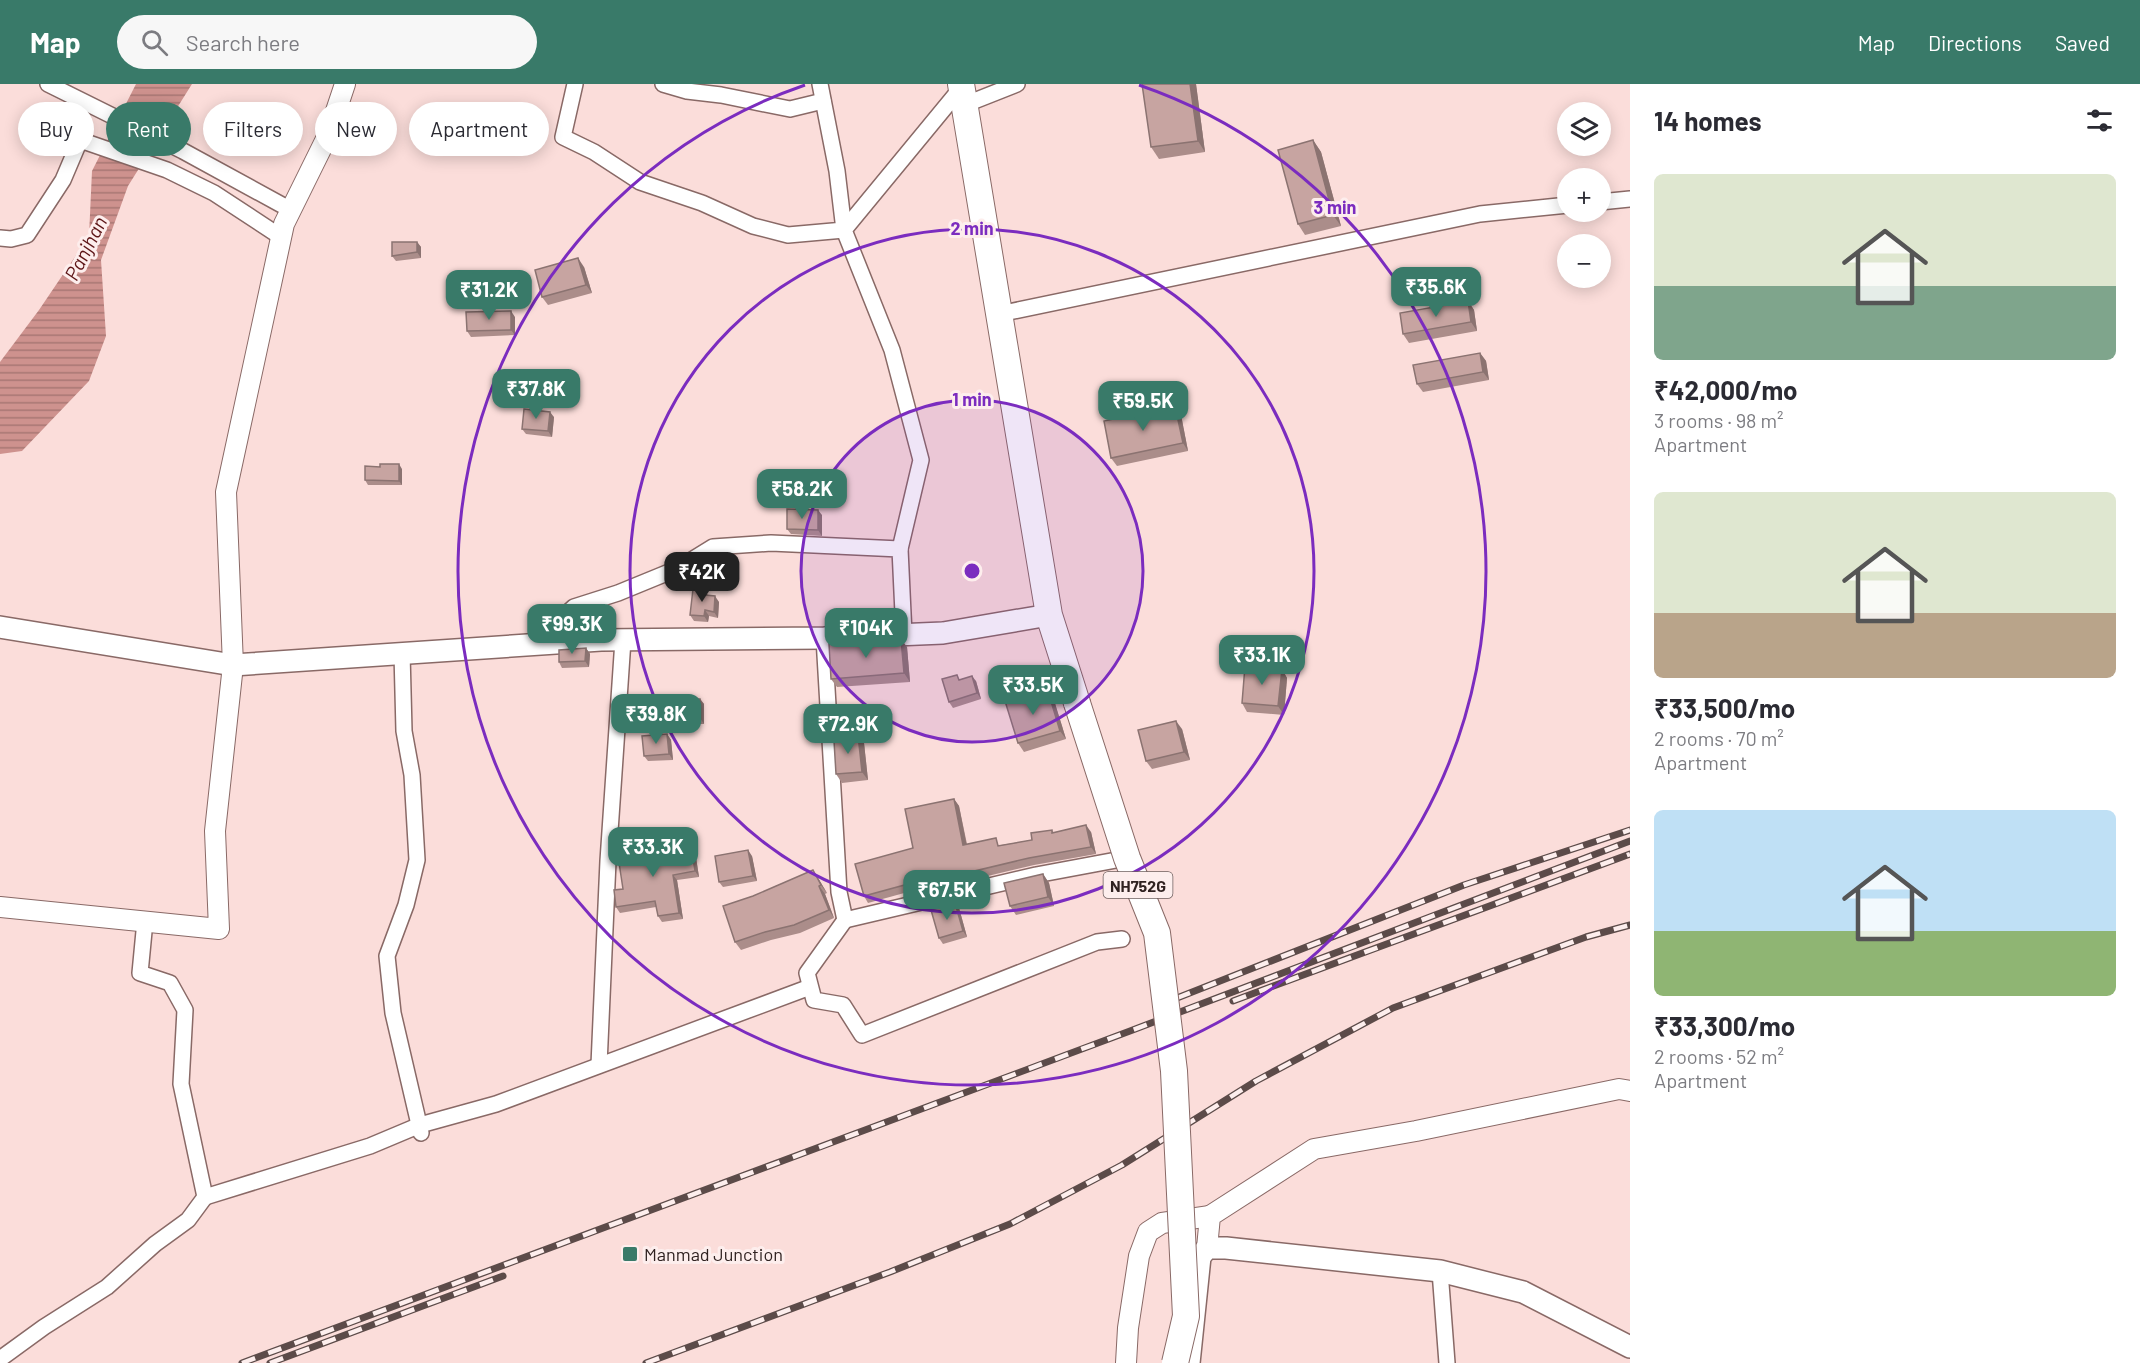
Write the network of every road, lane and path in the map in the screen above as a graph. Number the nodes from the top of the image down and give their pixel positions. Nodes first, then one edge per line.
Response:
1 (48, 84) edge
2 (345, 84) edge
3 (575, 84) edge
4 (663, 84) edge
5 (820, 84) edge
6 (1017, 84) edge
7 (962, 92) edge
8 (823, 101) junction
9 (1630, 199) edge
10 (1611, 201) edge
11 (1557, 206) edge
12 (291, 210) junction
13 (844, 230) junction
14 (281, 237) junction
15 (0, 238) edge
16 (999, 314) junction
17 (900, 549) junction
18 (1049, 615) junction
19 (0, 627) edge
20 (904, 635) junction
21 (824, 638) junction
22 (623, 640) junction
23 (532, 645) junction
24 (402, 653) junction
25 (233, 664) junction
26 (1127, 858) junction
27 (2, 911) edge
28 (845, 920) junction
29 (145, 921) junction
30 (1122, 939) dead end
31 (810, 987) junction
32 (599, 1065) junction
33 (1630, 1092) edge
34 (421, 1130) junction
35 (205, 1197) junction
36 (1210, 1216) junction
37 (1208, 1248) junction
38 (1440, 1271) junction
39 (1630, 1347) edge
40 (3, 1354) edge
41 (1126, 1363) edge
42 (1175, 1363) edge
43 (1189, 1363) edge
44 (1447, 1363) edge

1 - 12 street
2 - 12 street
3 - 13 street
4 - 8 street
5 - 8 street
6 - 7 street
7 - 13 street
7 - 16 highway, NH752G
8 - 13 street
9 - 10 street
11 - 16 street
12 - 14 street
13 - 17 street
14 - 15 street
14 - 25 street
16 - 18 highway, NH752G
17 - 20 street
17 - 23 street
18 - 20 main road
18 - 26 highway, NH752G, bridge
19 - 25 main road
20 - 21 main road
21 - 22 main road
21 - 28 street
22 - 23 main road
22 - 32 street
23 - 24 main road
24 - 25 main road
24 - 34 street
25 - 29 street
26 - 28 street
26 - 42 highway, NH752G, bridge
27 - 29 street
28 - 31 street
29 - 35 street
30 - 31 street
31 - 32 street
32 - 34 street
33 - 36 street
34 - 35 street
35 - 40 street
36 - 37 street
36 - 41 street
37 - 38 main road
37 - 43 main road
38 - 39 main road
38 - 44 street

